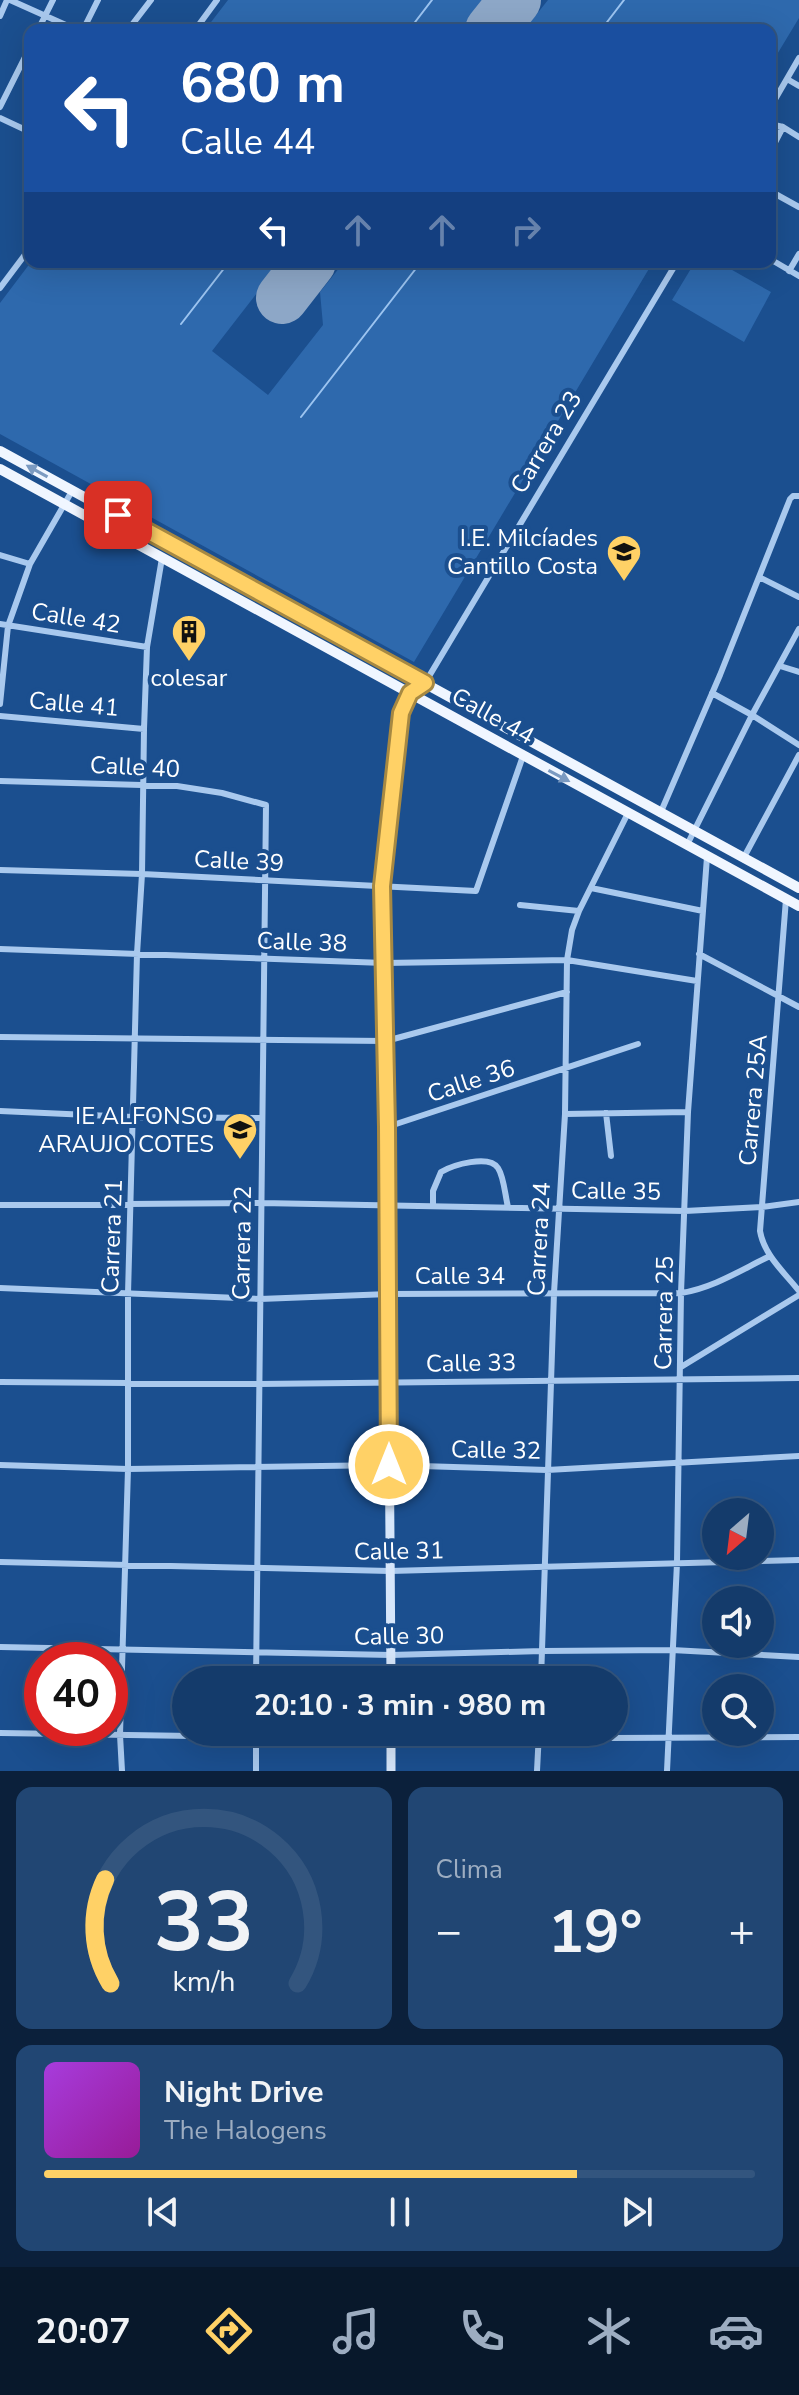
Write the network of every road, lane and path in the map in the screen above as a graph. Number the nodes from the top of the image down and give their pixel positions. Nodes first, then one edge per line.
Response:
1 (9, 0) edge
2 (53, 0) edge
3 (98, 0) edge
4 (151, 0) edge
5 (216, 0) edge
6 (0, 16) edge
7 (45, 16) junction
8 (41, 24) edge
9 (65, 24) edge
10 (84, 24) edge
11 (133, 24) edge
12 (199, 24) edge
13 (799, 58) edge
14 (24, 59) edge
15 (787, 79) junction
16 (799, 86) edge
17 (776, 98) edge
18 (0, 107) edge
19 (0, 118) edge
20 (776, 125) edge
21 (783, 127) junction
22 (24, 129) edge
23 (799, 137) edge
24 (776, 140) edge
25 (776, 194) edge
26 (799, 207) edge
27 (799, 254) edge
28 (24, 256) edge
29 (776, 263) edge
30 (673, 268) edge
31 (789, 271) junction
32 (799, 276) edge
33 (0, 288) edge
34 (0, 451) edge
35 (0, 469) edge
36 (72, 491) junction
37 (799, 496) edge
38 (65, 504) junction
39 (0, 555) edge
40 (162, 558) junction
41 (30, 564) junction
42 (759, 577) junction
43 (799, 597) edge
44 (4, 625) edge
45 (799, 629) edge
46 (147, 647) junction
47 (780, 666) junction
48 (799, 672) edge
49 (425, 683) junction
50 (410, 693) junction
51 (712, 693) junction
52 (0, 704) edge
53 (752, 715) junction
54 (0, 716) edge
55 (144, 729) junction
56 (799, 745) edge
57 (799, 755) edge
58 (523, 756) junction
59 (0, 781) edge
60 (144, 785) junction
61 (266, 805) joint
62 (628, 813) junction
63 (660, 814) junction
64 (694, 831) junction
65 (687, 845) junction
66 (707, 857) junction
67 (743, 859) junction
68 (0, 870) edge
69 (142, 874) junction
70 (264, 880) junction
71 (797, 883) edge
72 (382, 886) junction
73 (591, 888) junction
74 (786, 899) junction
75 (520, 905) dead end
76 (799, 906) edge
77 (579, 911) junction
78 (703, 911) junction
79 (0, 949) edge
80 (137, 954) junction
81 (699, 954) junction
82 (263, 958) junction
83 (567, 960) junction
84 (384, 963) junction
85 (697, 981) junction
86 (567, 992) junction
87 (779, 996) junction
88 (799, 1007) edge
89 (0, 1037) edge
90 (137, 1038) junction
91 (262, 1040) junction
92 (386, 1041) junction
93 (638, 1044) dead end
94 (565, 1069) junction
95 (0, 1111) edge
96 (688, 1112) junction
97 (606, 1113) junction
98 (565, 1114) junction
99 (133, 1117) junction
100 (261, 1118) junction
101 (387, 1127) junction
102 (611, 1156) dead end
103 (799, 1202) edge
104 (261, 1203) junction
105 (131, 1204) junction
106 (388, 1204) junction
107 (0, 1205) edge
108 (433, 1206) junction
109 (508, 1207) junction
110 (762, 1207) junction
111 (558, 1208) junction
112 (685, 1211) junction
113 (770, 1256) junction
114 (0, 1288) edge
115 (554, 1293) junction
116 (681, 1293) junction
117 (799, 1293) edge
118 (128, 1294) junction
119 (389, 1294) junction
120 (260, 1299) junction
121 (681, 1367) junction
122 (799, 1378) edge
123 (681, 1379) junction
124 (551, 1380) junction
125 (0, 1382) edge
126 (389, 1383) junction
127 (127, 1384) junction
128 (259, 1384) junction
129 (799, 1456) edge
130 (679, 1461) junction
131 (0, 1465) edge
132 (389, 1465) junction
133 (258, 1466) junction
134 (128, 1469) junction
135 (547, 1470) junction
136 (799, 1560) edge
137 (0, 1562) edge
138 (677, 1563) junction
139 (124, 1565) junction
140 (543, 1566) junction
141 (257, 1568) junction
142 (390, 1571) junction
143 (123, 1642) edge
144 (0, 1647) edge
145 (24, 1647) edge
146 (128, 1649) edge
147 (672, 1650) junction
148 (542, 1651) junction
149 (257, 1653) junction
150 (391, 1655) junction
151 (799, 1657) edge
152 (257, 1666) edge
153 (391, 1666) edge
154 (541, 1666) edge
155 (0, 1733) edge
156 (24, 1733) edge
157 (128, 1735) edge
158 (172, 1735) edge
159 (628, 1737) edge
160 (799, 1737) edge
161 (668, 1738) junction
162 (121, 1746) edge
163 (256, 1746) edge
164 (391, 1746) edge
165 (538, 1746) edge
166 (122, 1771) edge
167 (256, 1771) edge
168 (391, 1771) edge
169 (537, 1771) edge
170 (667, 1771) edge

1 - 6 street
1 - 7 street
2 - 7 street
3 - 10 street
4 - 11 street
5 - 12 street
7 - 8 street
7 - 9 street
13 - 15 street
14 - 18 street
15 - 16 street
15 - 17 street
19 - 22 street
20 - 21 street
21 - 23 street
21 - 24 street
25 - 26 street
27 - 31 street
28 - 33 street
29 - 31 street
30 - 49 street, Carrera 23
31 - 32 street
36 -> 34 main road, Calle 44
35 - 38 main road, Calle 44
36 - 38 street
36 - 49 main road, Calle 44
37 - 42 street
38 - 40 main road, Calle 44
38 - 41 street
39 - 41 street
40 - 46 street, Carrera 21
40 - 50 main road, Calle 44
41 - 44 street
42 - 43 street
42 - 51 street
44 - 46 street, Calle 42
44 - 52 street
45 - 47 street
46 - 55 street, Carrera 21
47 - 48 street
47 - 53 street
49 - 50 street, Carrera 23
49 - 63 main road, Calle 44
50 - 58 main road, Calle 44
50 - 72 street
51 - 53 street
51 - 63 street
53 - 56 street
53 - 64 street
54 - 55 street, Calle 41
55 - 60 street, Carrera 21
57 - 67 street
58 -> 62 main road, Calle 44
58 - 72 street, Calle 39
59 - 60 street, Calle 40
60 - 61 street, Calle 40
60 - 69 street, Carrera 21
61 - 70 street, Carrera 22
62 - 65 main road, Calle 44
62 - 73 street, Carrera 24
63 - 64 main road, Calle 44
64 - 65 street
64 - 67 main road, Calle 44
65 - 66 main road, Calle 44
66 - 74 main road, Calle 44
66 - 78 street, Carrera 25
67 - 71 main road, Calle 44
68 - 69 street, Calle 39
69 - 70 street, Calle 39
69 - 80 street, Carrera 21
70 - 72 street, Calle 39
70 - 82 street, Carrera 22
72 - 84 street
73 - 77 street, Carrera 24
73 - 78 street
74 - 76 main road, Calle 44
74 - 87 street, Carrera 25A
75 - 77 street
77 - 83 street, Carrera 24
78 - 81 street, Carrera 25
79 - 80 street, Calle 38
80 - 82 street, Calle 38
80 - 90 street, Carrera 21
81 - 85 street, Carrera 25
81 - 87 street
82 - 84 street, Calle 38
82 - 91 street, Carrera 22
83 - 84 street, Calle 38
83 - 85 street, Calle 38
83 - 86 street, Carrera 24
84 - 92 street
85 - 96 street, Carrera 25
86 - 92 street
86 - 94 street, Carrera 24
87 - 88 street
87 - 110 street, Carrera 25A
89 - 90 street
90 - 91 street
90 - 99 street, Carrera 21
91 - 92 street
91 - 100 street, Carrera 22
92 - 101 street
93 - 94 street, Calle 36
94 - 98 street, Carrera 24
94 - 101 street, Calle 36
95 - 99 street
96 - 97 street
96 - 112 street, Carrera 25
97 - 98 street
97 - 102 street
98 - 111 street, Carrera 24
99 - 100 street
99 - 105 street, Carrera 21
100 - 104 street, Carrera 22
101 - 106 street
103 - 110 street, Calle 35
104 - 105 street, Calle 35
104 - 106 street, Calle 35
104 - 120 street, Carrera 22
105 - 107 street, Calle 35
105 - 118 street, Carrera 21
106 - 108 street, Calle 35
106 - 119 street
108 - 109 street, Calle 35
108 - 109 street
109 - 111 street, Calle 35
110 - 112 street, Calle 35
110 - 113 street, Carrera 25A
111 - 112 street, Calle 35
111 - 115 street, Carrera 24
112 - 116 street, Carrera 25
113 - 116 street, Calle 34
113 - 117 street, Carrera 25A
114 - 118 street, Calle 34
115 - 116 street, Calle 34
115 - 119 street, Calle 34
115 - 124 street, Carrera 24
116 - 121 street, Carrera 25
117 - 121 street
118 - 120 street, Calle 34
118 - 127 street, Carrera 21
119 - 120 street, Calle 34
119 - 126 street
120 - 128 street, Carrera 22
121 - 123 street, Carrera 25
122 - 123 street, Calle 33
123 - 124 street, Calle 33
123 - 130 street, Carrera 25
124 - 126 street, Calle 33
124 - 135 street, Carrera 24
125 - 127 street, Calle 33
126 - 128 street, Calle 33
126 - 132 street
127 - 128 street, Calle 33
127 - 134 street, Carrera 21
128 - 133 street, Carrera 22
129 - 130 street, Calle 32
130 - 135 street, Calle 32
130 - 138 street, Carrera 25
131 - 134 street, Calle 32
132 - 133 street, Calle 32
132 - 135 street, Calle 32
132 - 142 street
133 - 134 street, Calle 32
133 - 141 street, Carrera 22
134 - 139 street, Carrera 21
135 - 140 street, Carrera 24
136 - 138 street, Calle 31
137 - 139 street, Calle 31
138 - 140 street, Calle 31
138 - 147 street, Carrera 25
139 - 141 street, Calle 31
139 - 143 street, Carrera 21
140 - 142 street, Calle 31
140 - 148 street, Carrera 24
141 - 142 street, Calle 31
141 - 149 street, Carrera 22
142 - 150 street
144 - 145 street, Calle 30
146 - 149 street, Calle 30
147 - 148 street, Calle 30
147 - 151 street, Calle 30
147 - 161 street, Carrera 25
148 - 150 street, Calle 30
148 - 154 street, Carrera 24
149 - 150 street, Calle 30
149 - 152 street, Carrera 22
150 - 153 street
155 - 156 street
157 - 158 street
159 - 161 street
160 - 161 street
161 - 170 street, Carrera 25
162 - 166 street, Carrera 21
163 - 167 street
164 - 168 street
165 - 169 street

